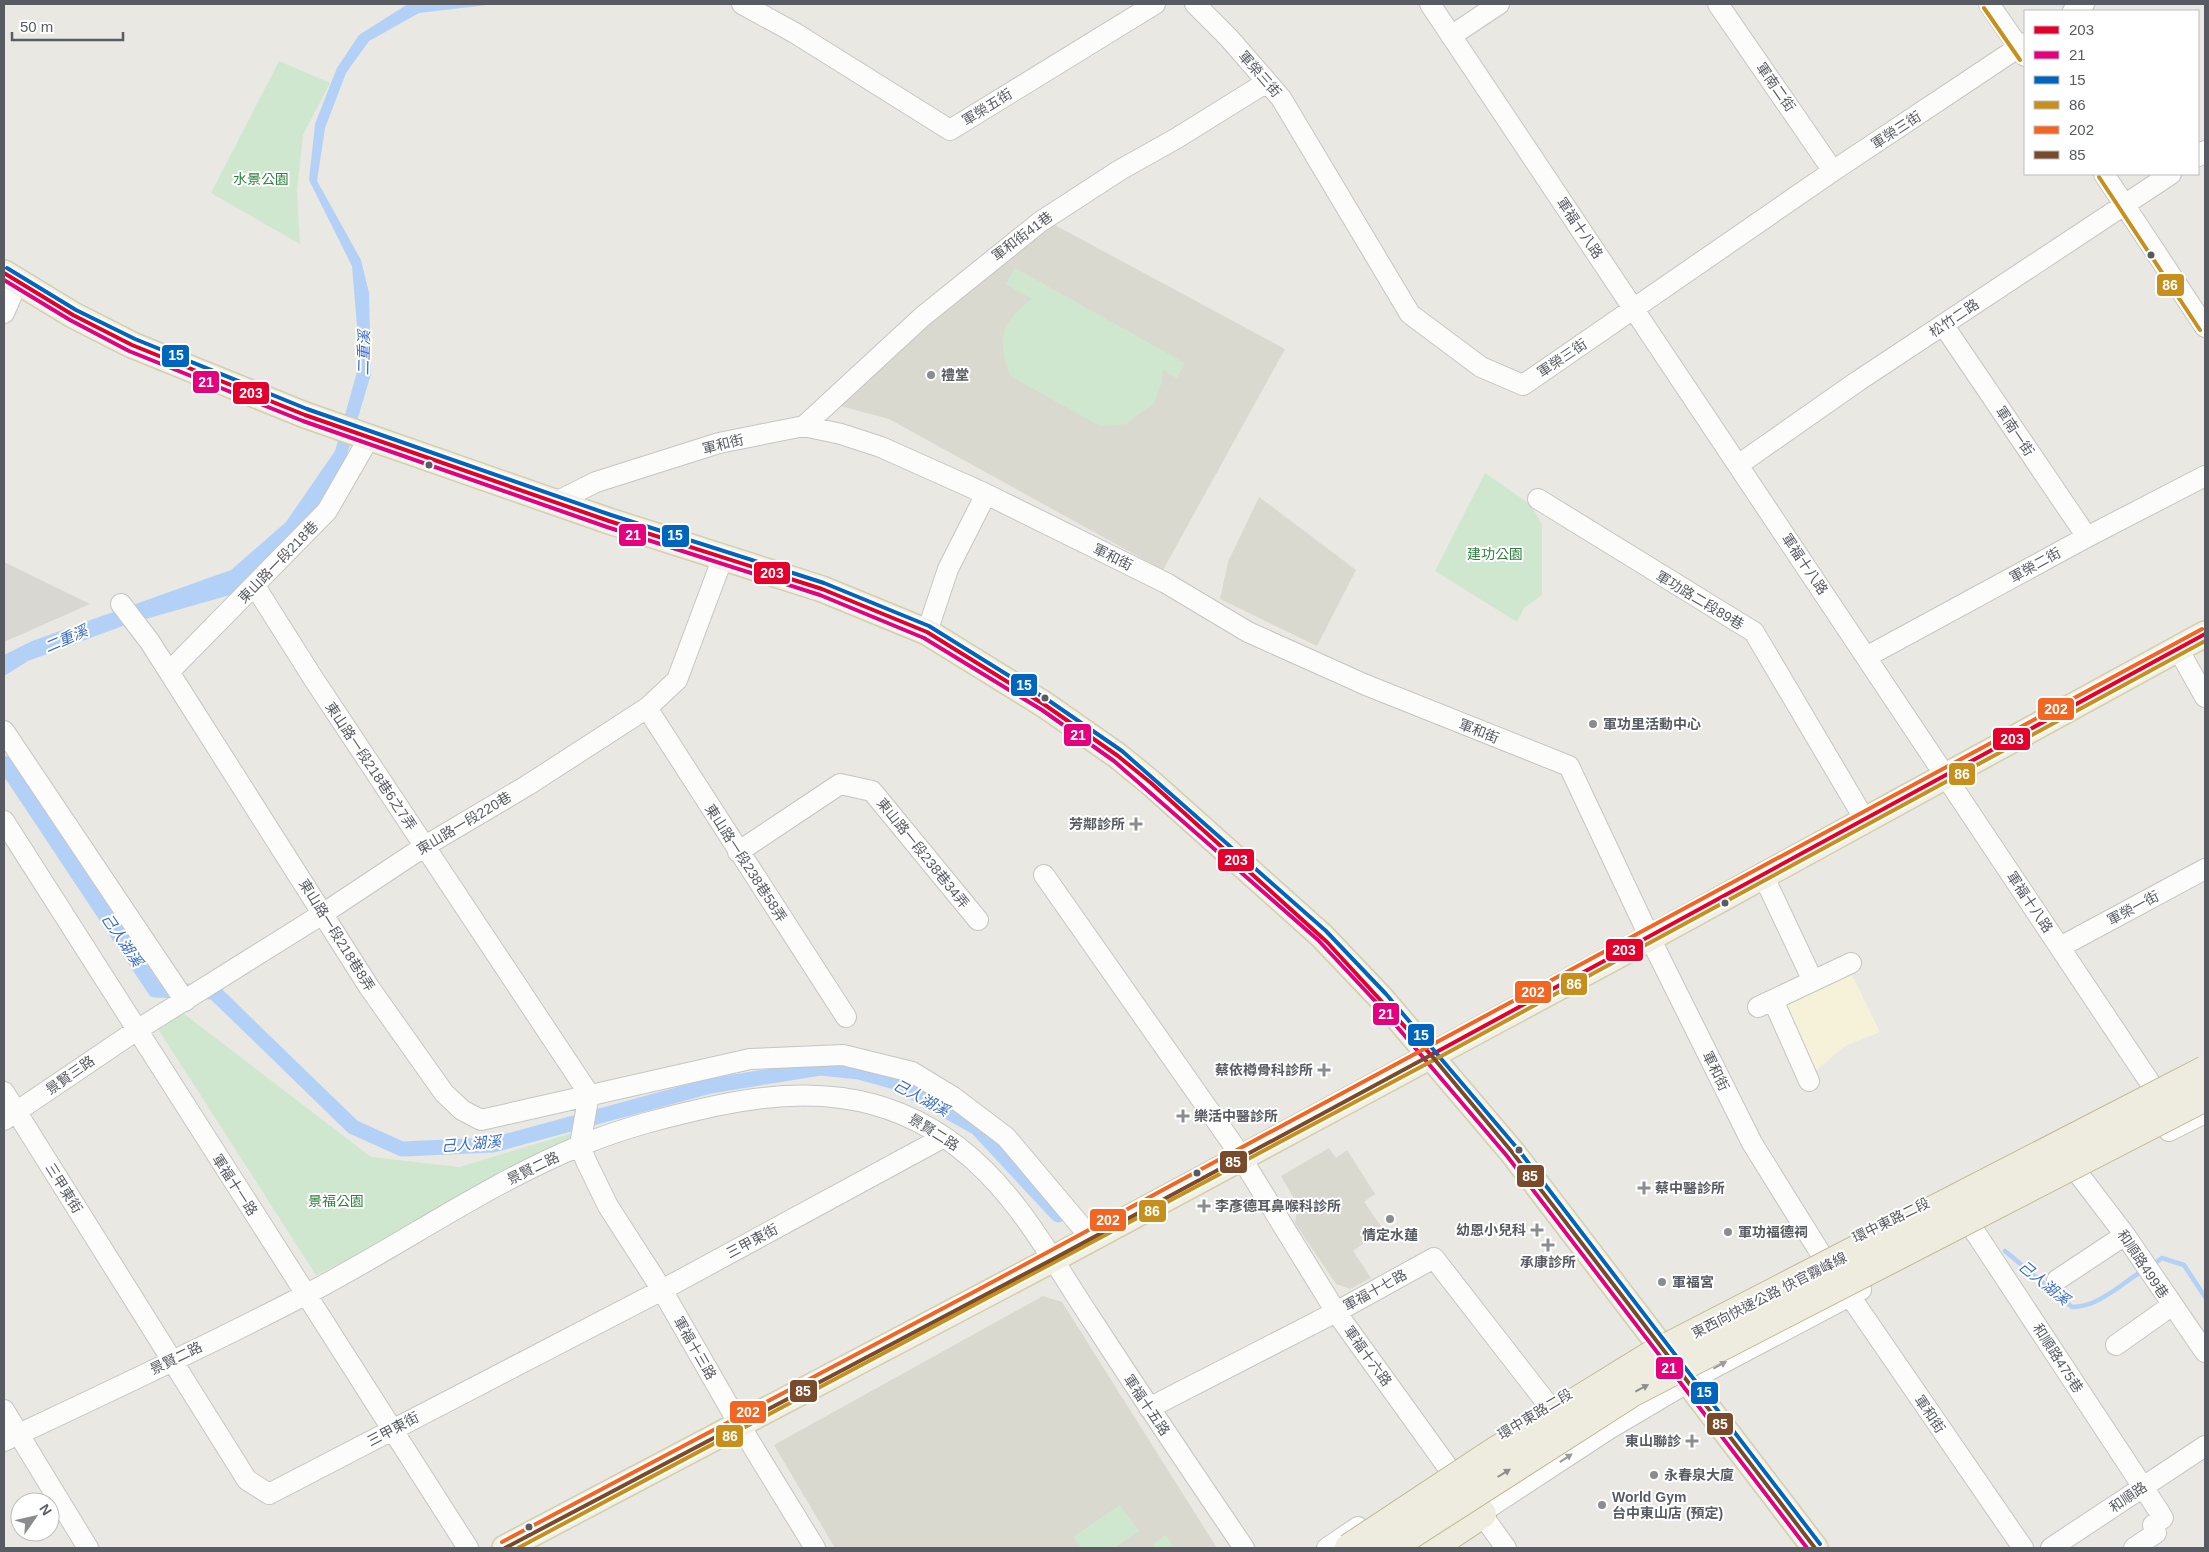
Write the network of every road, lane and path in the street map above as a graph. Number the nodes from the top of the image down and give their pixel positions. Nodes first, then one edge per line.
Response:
1 (742, 4) edge
2 (1155, 4) edge
3 (1195, 4) edge
4 (1430, 4) edge
5 (1499, 4) edge
6 (1718, 4) edge
7 (1989, 4) edge
8 (1451, 36) junction
9 (2023, 49) edge
10 (1268, 82) junction
11 (1833, 171) junction
12 (2105, 175) edge
13 (2171, 175) edge
14 (2125, 206) junction
15 (11, 277) edge
16 (1634, 309) junction
17 (4, 313) edge
18 (1944, 326) junction
19 (2205, 327) edge
20 (804, 426) junction
21 (369, 438) junction
22 (1738, 465) junction
23 (2205, 476) edge
24 (986, 494) junction
25 (1538, 499) dead end
26 (556, 502) junction
27 (2086, 537) junction
28 (723, 557) junction
29 (255, 586) junction
30 (121, 604) dead end
31 (927, 632) junction
32 (2205, 634) edge
33 (2178, 649) junction
34 (1866, 657) junction
35 (169, 672) junction
36 (2205, 697) edge
37 (647, 708) junction
38 (4, 731) edge
39 (1946, 777) junction
40 (1865, 820) junction
41 (4, 821) edge
42 (425, 846) junction
43 (738, 852) junction
44 (2205, 869) edge
45 (1044, 875) dead end
46 (1763, 875) junction
47 (324, 913) junction
48 (978, 920) dead end
49 (1650, 938) junction
50 (2060, 947) junction
51 (1851, 963) dead end
52 (1813, 981) junction
53 (185, 1001) junction
54 (846, 1017) dead end
55 (137, 1030) junction
56 (2205, 1052) edge
57 (1431, 1055) junction
58 (2205, 1061) edge
59 (2205, 1070) edge
60 (1809, 1081) dead end
61 (2153, 1087) junction
62 (4, 1092) edge
63 (589, 1095) junction
64 (2205, 1097) edge
65 (2205, 1113) edge
66 (10, 1116) edge
67 (2179, 1126) junction
68 (944, 1137) junction
69 (580, 1145) junction
70 (1240, 1157) junction
71 (2080, 1176) junction
72 (1973, 1229) junction
73 (2125, 1235) junction
74 (1091, 1238) junction
75 (1821, 1254) junction
76 (1054, 1258) junction
77 (2057, 1280) dead end
78 (662, 1290) junction
79 (306, 1295) junction
80 (1849, 1296) junction
81 (2172, 1306) junction
82 (1336, 1312) junction
83 (2116, 1345) dead end
84 (1654, 1349) junction
85 (2205, 1352) edge
86 (171, 1361) junction
87 (1688, 1383) junction
88 (1549, 1406) junction
89 (1149, 1408) junction
90 (4, 1410) edge
91 (739, 1424) junction
92 (392, 1429) junction
93 (11, 1438) edge
94 (2205, 1446) edge
95 (1448, 1467) junction
96 (2142, 1487) junction
97 (1482, 1514) junction
98 (88, 1548) edge
99 (468, 1548) edge
100 (505, 1548) edge
101 (815, 1548) edge
102 (1244, 1548) edge
103 (1327, 1548) edge
104 (1349, 1548) edge
105 (1390, 1548) edge
106 (1415, 1548) edge
107 (1432, 1548) edge
108 (1445, 1548) edge
109 (1506, 1548) edge
110 (1815, 1548) edge
111 (2023, 1548) edge
112 (2051, 1548) edge
113 (2134, 1548) edge

1 - 2 street, 軍榮五街
3 - 10 street, 軍榮三街
4 - 8 street, 軍福十八路
5 - 8 street
6 - 11 street, 軍南二街
7 - 9 street
8 - 16 street, 軍福十八路
9 - 11 street, 軍榮三街
10 - 16 street, 軍榮三街
10 - 20 street, 軍和街41巷
11 - 16 street, 軍榮三街
12 - 14 street
13 - 14 street, 松竹二路
14 - 18 street, 松竹二路
14 - 19 street
15 - 17 street
15 - 21 main road
16 - 22 street, 軍福十八路
18 - 22 street, 松竹二路
18 - 27 street, 軍南一街
20 - 24 street, 軍和街
20 - 26 street, 軍和街
21 - 26 main road
21 - 29 street, 東山路一段218巷
22 - 34 street, 軍福十八路
23 - 27 street, 軍榮二街
24 - 31 street
24 - 49 street, 軍和街
25 - 40 street, 軍功路二段89巷
26 - 28 main road
27 - 34 street, 軍榮二街
28 - 31 main road
28 - 37 street, 東山路一段220巷
29 - 35 street, 東山路一段218巷
29 - 42 street, 東山路一段218巷6之7弄
30 - 35 street, 東山路一段218巷8弄
31 - 57 main road
32 - 33 main road
33 - 36 street
33 - 39 main road
34 - 39 street, 軍福十八路
35 - 47 street, 東山路一段218巷8弄
37 - 42 street, 東山路一段220巷
37 - 43 street, 東山路一段238巷58弄
38 - 53 street
39 - 40 main road
39 - 50 street, 軍福十八路
40 - 46 main road
41 - 55 street, 軍福十一路
42 - 47 street, 東山路一段220巷
42 - 63 street, 東山路一段218巷6之7弄
43 - 48 street, 東山路一段238巷34弄
43 - 54 street, 東山路一段238巷58弄
44 - 50 street, 軍榮一街
45 - 70 street, 軍福十六路
46 - 49 main road
46 - 52 street
47 - 53 street, 東山路一段220巷
47 - 63 street, 東山路一段218巷8弄
49 - 57 main road
49 - 75 street, 軍和街
50 - 61 street, 軍福十八路
51 - 52 street
52 - 60 street
53 - 55 street, 東山路一段220巷
55 - 66 street, 景賢三路
55 - 79 street, 軍福十一路
56 - 84 highway, bridge
57 - 70 main road
57 - 84 main road
58 - 61 street, 環中東路二段
59 - 84 highway, 東西向快速公路 快官霧峰線, bridge
61 - 67 street, 軍福十八路
61 - 75 street, 環中東路二段
62 - 66 street, 三甲東街
63 - 69 street
63 - 74 street, 東山路一段218巷8弄
105 -> 64 highway, 東西向快速公路 快官霧峰線, bridge
65 - 67 street
66 - 86 street, 三甲東街
67 - 71 street
68 - 69 street, 景賢二路
68 - 76 street, 景賢二路
68 - 78 street, 三甲東街
69 - 78 street, 軍福十三路
69 - 79 street, 景賢二路
70 - 74 main road
70 - 82 street, 軍福十六路
71 - 72 street
71 - 73 street, 和順路499巷
72 - 80 street
72 - 96 street, 和順路475巷
73 - 77 street
73 - 81 street, 和順路499巷
74 - 76 main road
75 - 80 street, 軍和街
75 - 84 street, 環中東路二段
76 - 89 street, 軍福十五路
76 - 91 main road
78 - 91 street, 軍福十三路
78 - 92 street, 三甲東街
79 - 86 street, 景賢二路
79 - 92 street, 軍福十一路
87 -> 80 street
80 - 111 street, 軍和街
81 - 83 street
81 - 85 street, 和順路499巷
82 - 88 street, 軍福十七路
82 - 89 street, 軍福十七路
82 - 95 street, 軍福十六路
84 - 87 main road
84 - 88 street, 環中東路二段
84 - 104 highway, 東西向快速公路 快官霧峰線, bridge
86 - 92 street, 三甲東街
86 - 93 street, 景賢二路
97 -> 87 street
87 - 110 main road
88 - 95 street, 環中東路二段
89 - 102 street, 軍福十五路
90 - 93 street
91 - 100 main road
91 - 101 street, 軍福十三路
92 - 99 street, 軍福十一路
93 - 98 street
94 - 96 street, 和順路
95 - 97 street, 軍福十六路
95 - 103 street, 環中東路二段
96 - 112 street, 和順路
96 - 113 street, 和順路475巷
97 - 106 street
97 - 107 highway
97 - 108 street
97 - 109 street, 軍福十六路

